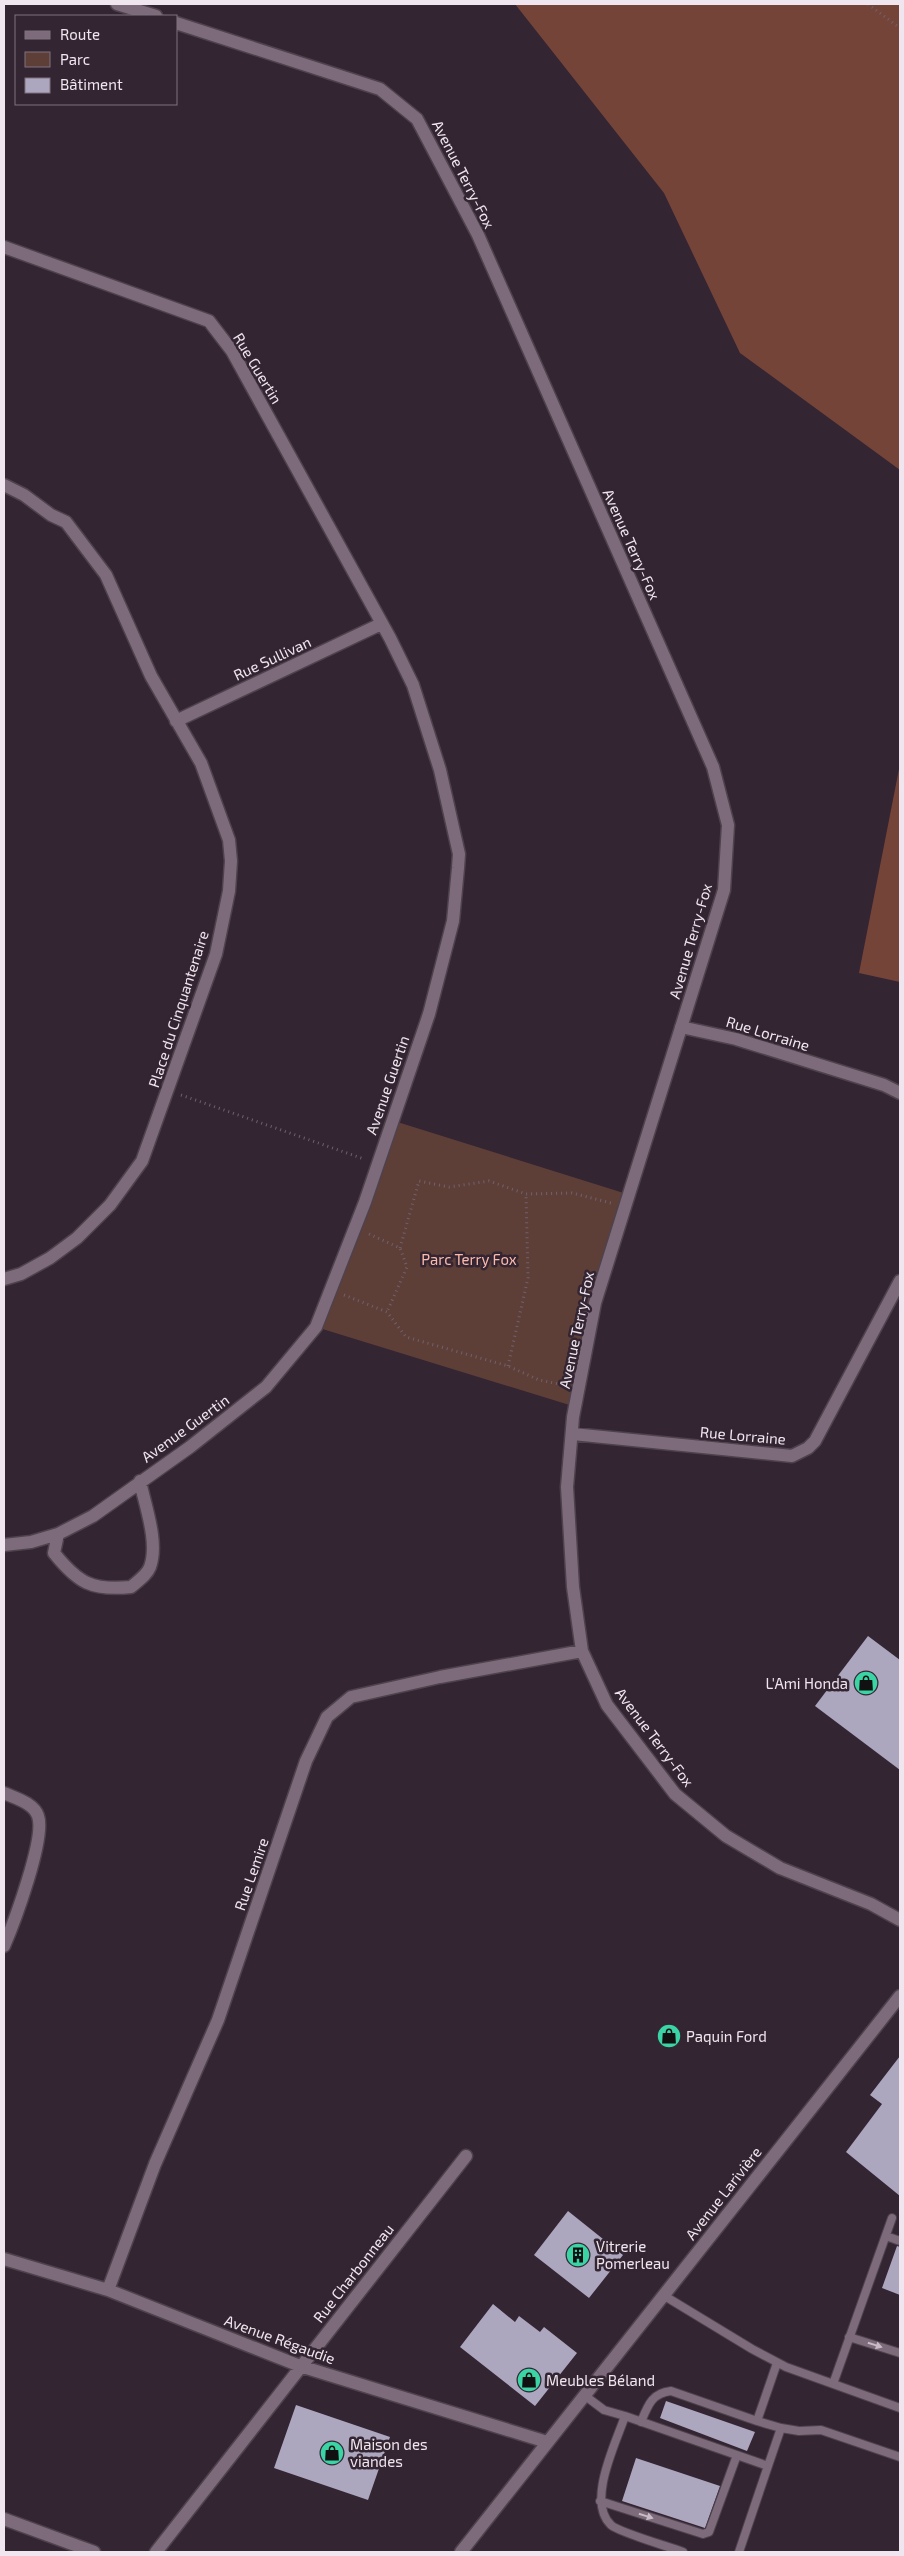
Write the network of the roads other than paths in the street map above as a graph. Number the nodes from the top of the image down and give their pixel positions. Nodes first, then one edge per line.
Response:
1 (117, 4) edge
2 (153, 15) edge
3 (178, 24) edge
4 (4, 247) edge
5 (4, 485) edge
6 (381, 624) junction
7 (176, 721) junction
8 (681, 1027) junction
9 (900, 1093) edge
10 (4, 1279) edge
11 (900, 1281) edge
12 (573, 1434) junction
13 (140, 1481) junction
14 (58, 1534) junction
15 (4, 1545) edge
16 (582, 1651) junction
17 (4, 1793) edge
18 (900, 1920) edge
19 (4, 1946) edge
20 (900, 1996) edge
21 (466, 2156) dead end
22 (892, 2218) dead end
23 (886, 2236) junction
24 (900, 2241) edge
25 (4, 2259) edge
26 (108, 2290) junction
27 (663, 2295) junction
28 (850, 2337) junction
29 (900, 2353) edge
30 (777, 2363) junction
31 (300, 2366) junction
32 (833, 2384) junction
33 (584, 2395) junction
34 (900, 2408) edge
35 (625, 2416) junction
36 (758, 2421) junction
37 (641, 2422) junction
38 (781, 2428) junction
39 (547, 2442) junction
40 (737, 2455) junction
41 (900, 2457) edge
42 (768, 2466) junction
43 (600, 2500) junction
44 (4, 2519) edge
45 (94, 2552) edge
46 (156, 2552) edge
47 (461, 2552) edge
48 (683, 2552) edge
49 (738, 2552) edge

1 - 2 street
3 - 8 street, Avenue Terry-Fox
4 - 6 street, Rue Guertin
5 - 7 street, Place du Cinquantenaire
6 - 7 street, Rue Sullivan
6 - 13 street, Avenue Guertin
7 - 10 street, Place du Cinquantenaire
8 - 9 street, Rue Lorraine
8 - 12 street, Avenue Terry-Fox
11 - 12 street, Rue Lorraine
12 - 16 street, Avenue Terry-Fox
13 - 14 street, Avenue Guertin
13 - 14 street, Avenue Guertin
14 - 15 street, Avenue Guertin
16 - 18 street, Avenue Terry-Fox
16 - 26 street, Rue Lemire
17 - 19 street
20 - 27 street, Avenue Larivière
21 - 31 street, Rue Charbonneau
22 - 23 lane
23 - 24 lane
23 - 28 lane
25 - 26 street, Avenue Régaudie
26 - 31 street, Avenue Régaudie
27 - 30 lane
27 - 33 street, Avenue Larivière
28 -> 29 lane
28 - 32 lane
30 - 32 lane
30 - 36 lane
31 - 39 street, Avenue Régaudie
31 - 46 street, Rue Charbonneau
32 - 34 lane
33 - 35 lane
33 - 39 street, Avenue Larivière
35 - 37 lane
35 - 43 lane
36 - 37 lane
36 - 38 lane
37 - 40 lane
38 - 41 lane
38 - 42 lane
39 - 47 street, Avenue Larivière
40 - 42 lane
43 -> 40 lane
42 - 49 lane
43 - 48 lane
44 - 45 street

